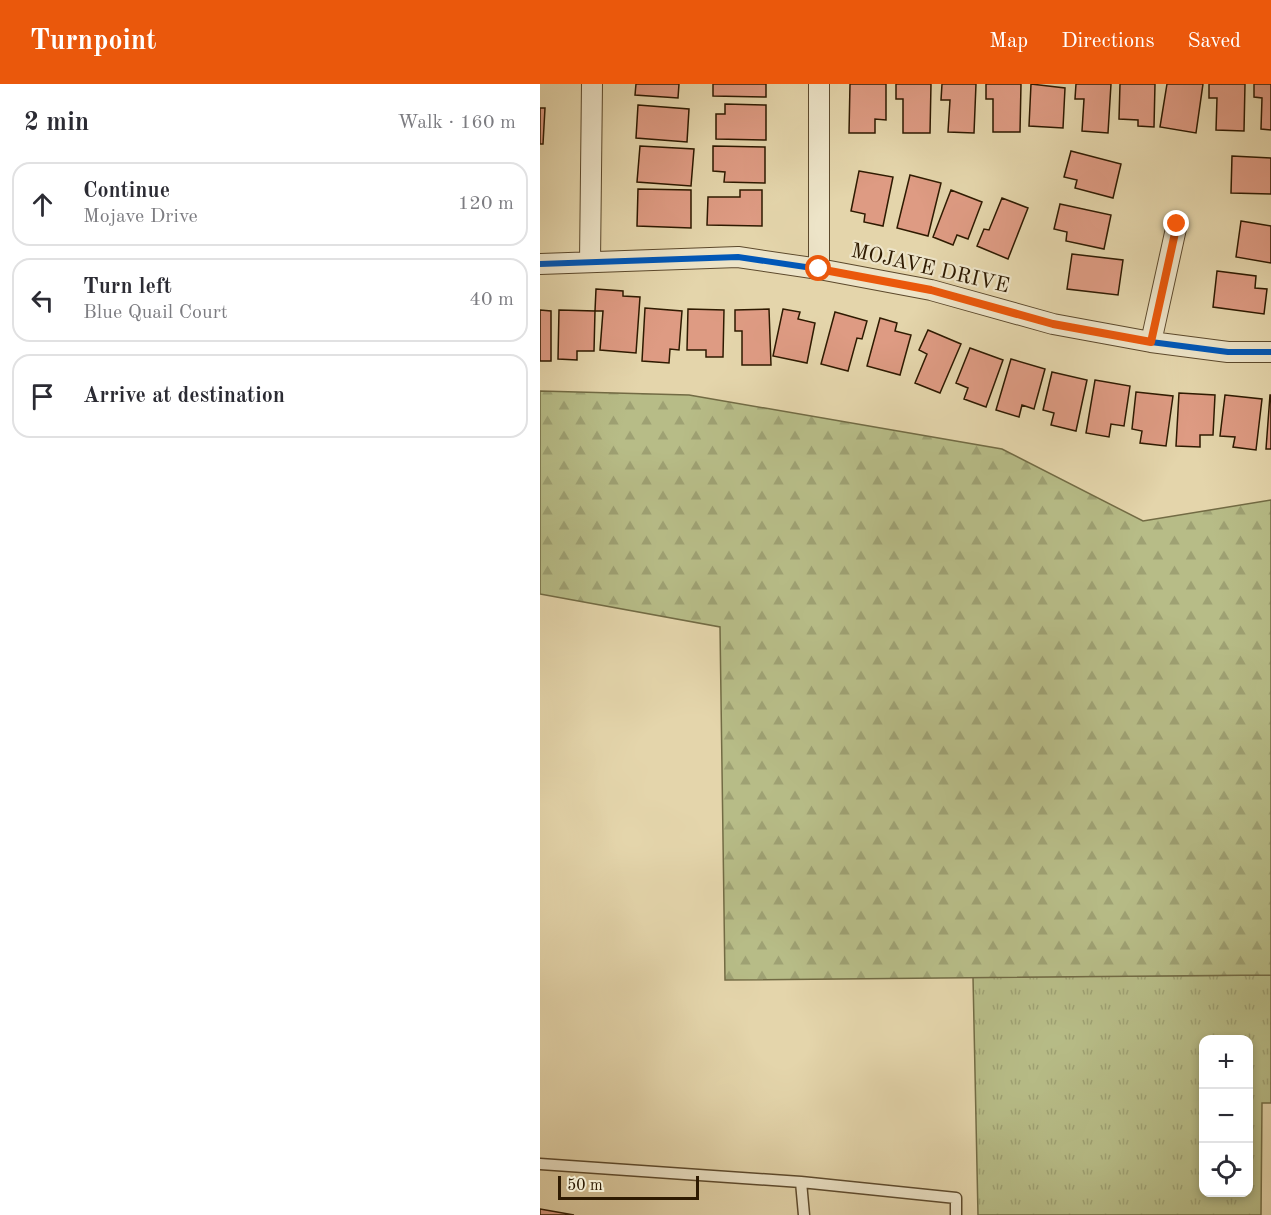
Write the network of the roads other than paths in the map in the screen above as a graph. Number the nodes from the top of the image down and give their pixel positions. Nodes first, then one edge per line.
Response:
1 (592, 84) edge
2 (819, 84) edge
3 (1177, 224) dead end
4 (590, 262) junction
5 (540, 264) edge
6 (819, 269) junction
7 (1151, 342) junction
8 (1271, 352) edge
9 (540, 1164) edge
10 (801, 1182) junction
11 (804, 1215) edge
12 (956, 1215) edge

1 - 4 street
2 - 6 street
3 - 7 street
4 - 5 street, MOJAVE DRIVE
4 - 6 street, MOJAVE DRIVE
6 - 7 street, MOJAVE DRIVE
7 - 8 street, MOJAVE DRIVE
9 - 10 lane
10 - 11 lane
10 - 12 lane

